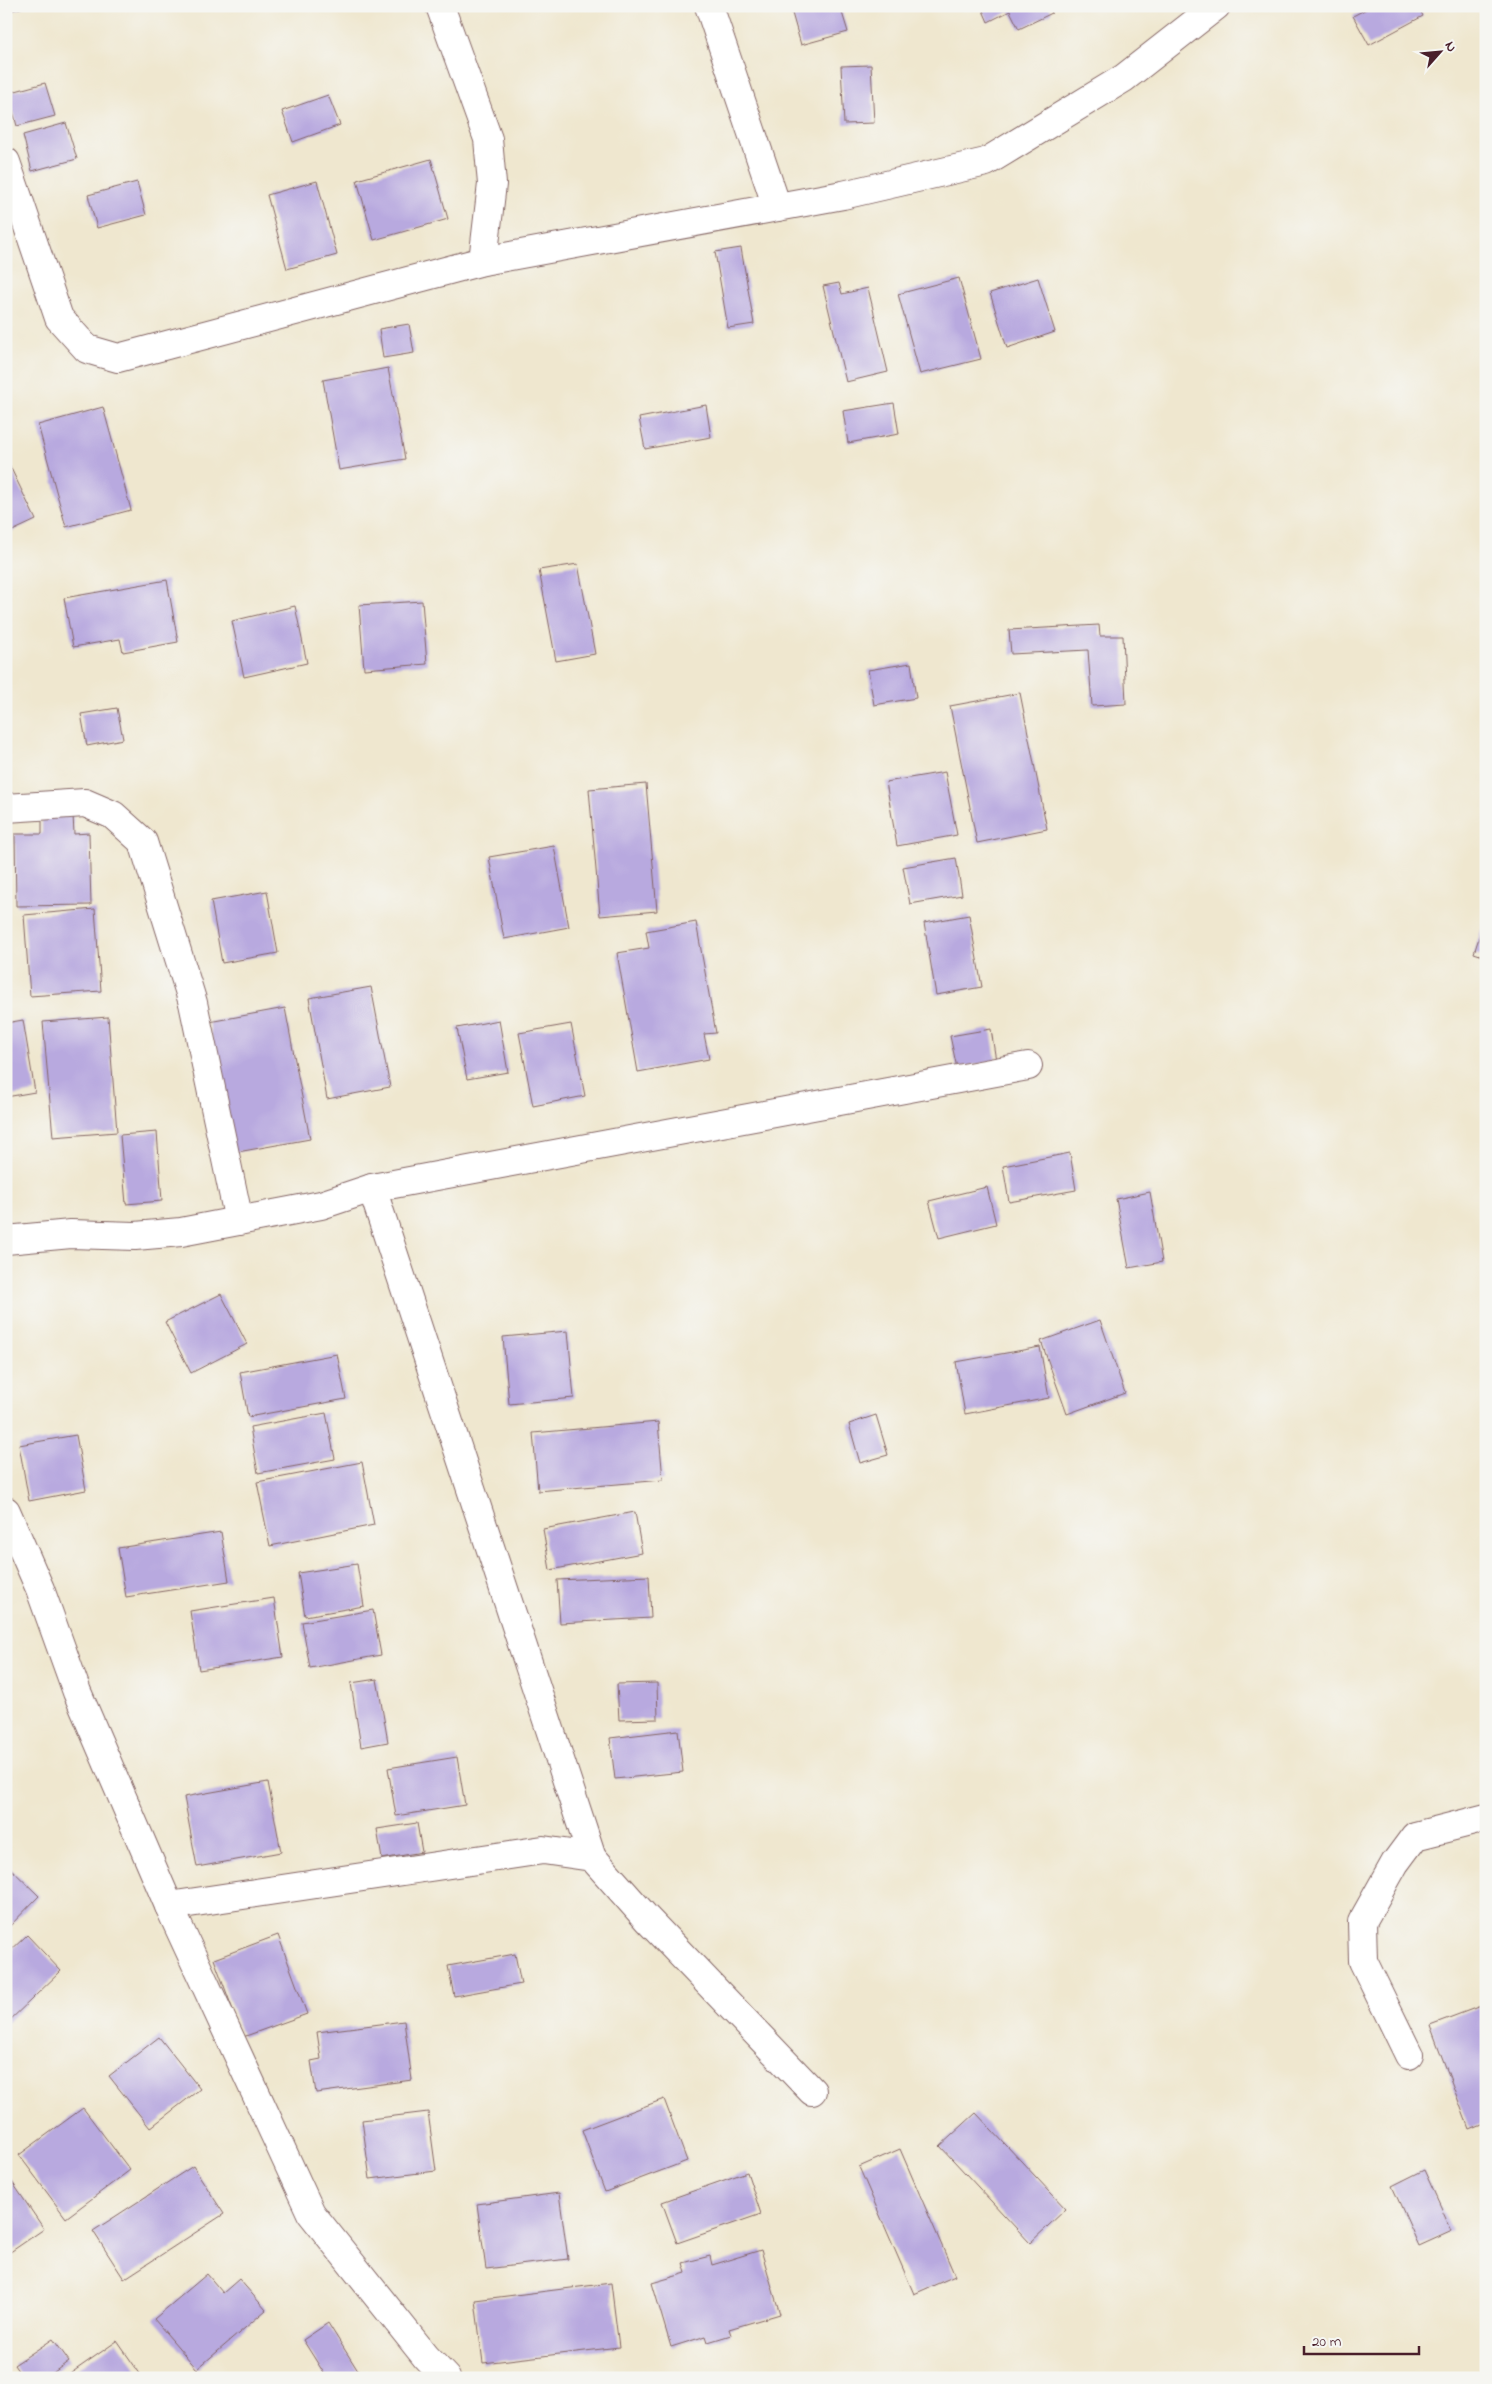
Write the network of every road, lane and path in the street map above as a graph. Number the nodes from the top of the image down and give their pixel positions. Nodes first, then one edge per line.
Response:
1 (440, 6) edge
2 (709, 6) edge
3 (1216, 6) edge
4 (6, 162) edge
5 (778, 207) junction
6 (483, 260) junction
7 (6, 808) edge
8 (1028, 1066) dead end
9 (372, 1188) junction
10 (240, 1221) junction
11 (6, 1240) edge
12 (6, 1511) edge
13 (1486, 1818) edge
14 (592, 1857) junction
15 (169, 1906) junction
16 (1409, 2055) dead end
17 (812, 2091) dead end
18 (446, 2378) edge

1 - 6 street
2 - 5 street
3 - 5 street
4 - 6 street
5 - 6 street
7 - 10 street
8 - 9 street
9 - 10 street
9 - 14 street
10 - 11 street
12 - 15 street
13 - 16 street
14 - 15 street
14 - 17 street
15 - 18 street

